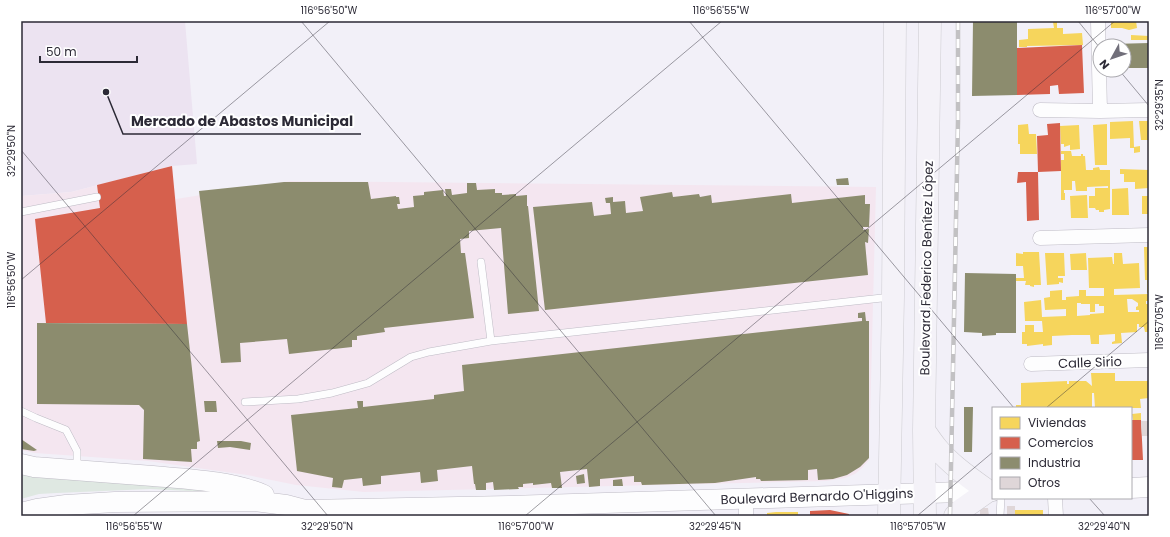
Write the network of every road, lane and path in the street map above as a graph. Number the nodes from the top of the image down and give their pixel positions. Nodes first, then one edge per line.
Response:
1 (895, 21) edge
2 (930, 21) edge
3 (1098, 21) edge
4 (1040, 110) dead end
5 (1149, 110) edge
6 (1100, 111) junction
7 (97, 197) dead end
8 (21, 212) edge
9 (1149, 235) edge
10 (1040, 238) dead end
11 (481, 262) dead end
12 (893, 297) junction
13 (491, 342) junction
14 (1149, 360) edge
15 (1031, 364) dead end
16 (245, 402) dead end
17 (21, 411) edge
18 (924, 430) junction
19 (21, 464) edge
20 (77, 470) junction
21 (1149, 487) edge
22 (1132, 488) edge
23 (992, 492) edge
24 (924, 493) junction
25 (992, 493) edge
26 (889, 494) junction
27 (992, 494) edge
28 (996, 499) edge
29 (1055, 499) edge
30 (746, 507) edge
31 (629, 509) edge
32 (509, 511) edge
33 (297, 512) edge
34 (21, 513) edge
35 (889, 516) edge
36 (925, 516) edge
37 (955, 516) edge
38 (1000, 516) edge
39 (1056, 516) edge

1 - 12 main road
2 - 18 main road, Boulevard Federico Benítez López
3 - 6 street
4 - 6 street
5 - 6 street
7 - 8 lane
9 - 10 street
11 - 13 lane
12 - 13 lane
12 - 26 main road
13 - 16 lane
14 - 15 street, Calle Sirio
17 - 20 lane
18 - 23 main road
18 - 24 main road, Boulevard Federico Benítez López
19 - 20 main road
20 - 33 main road
21 - 22 main road
24 - 25 main road, Boulevard Bernardo O'Higgins
24 - 26 main road, Boulevard Bernardo O'Higgins
24 - 36 main road, Boulevard Federico Benítez López
26 - 30 main road, Boulevard Bernardo O'Higgins
26 - 35 main road
27 - 37 main road
28 - 38 lane
29 - 39 street
30 - 31 main road, Boulevard Bernardo O'Higgins
31 - 32 main road, Boulevard Bernardo O'Higgins
32 - 33 main road, Boulevard Bernardo O'Higgins
33 - 34 main road, Boulevard Bernardo O'Higgins

